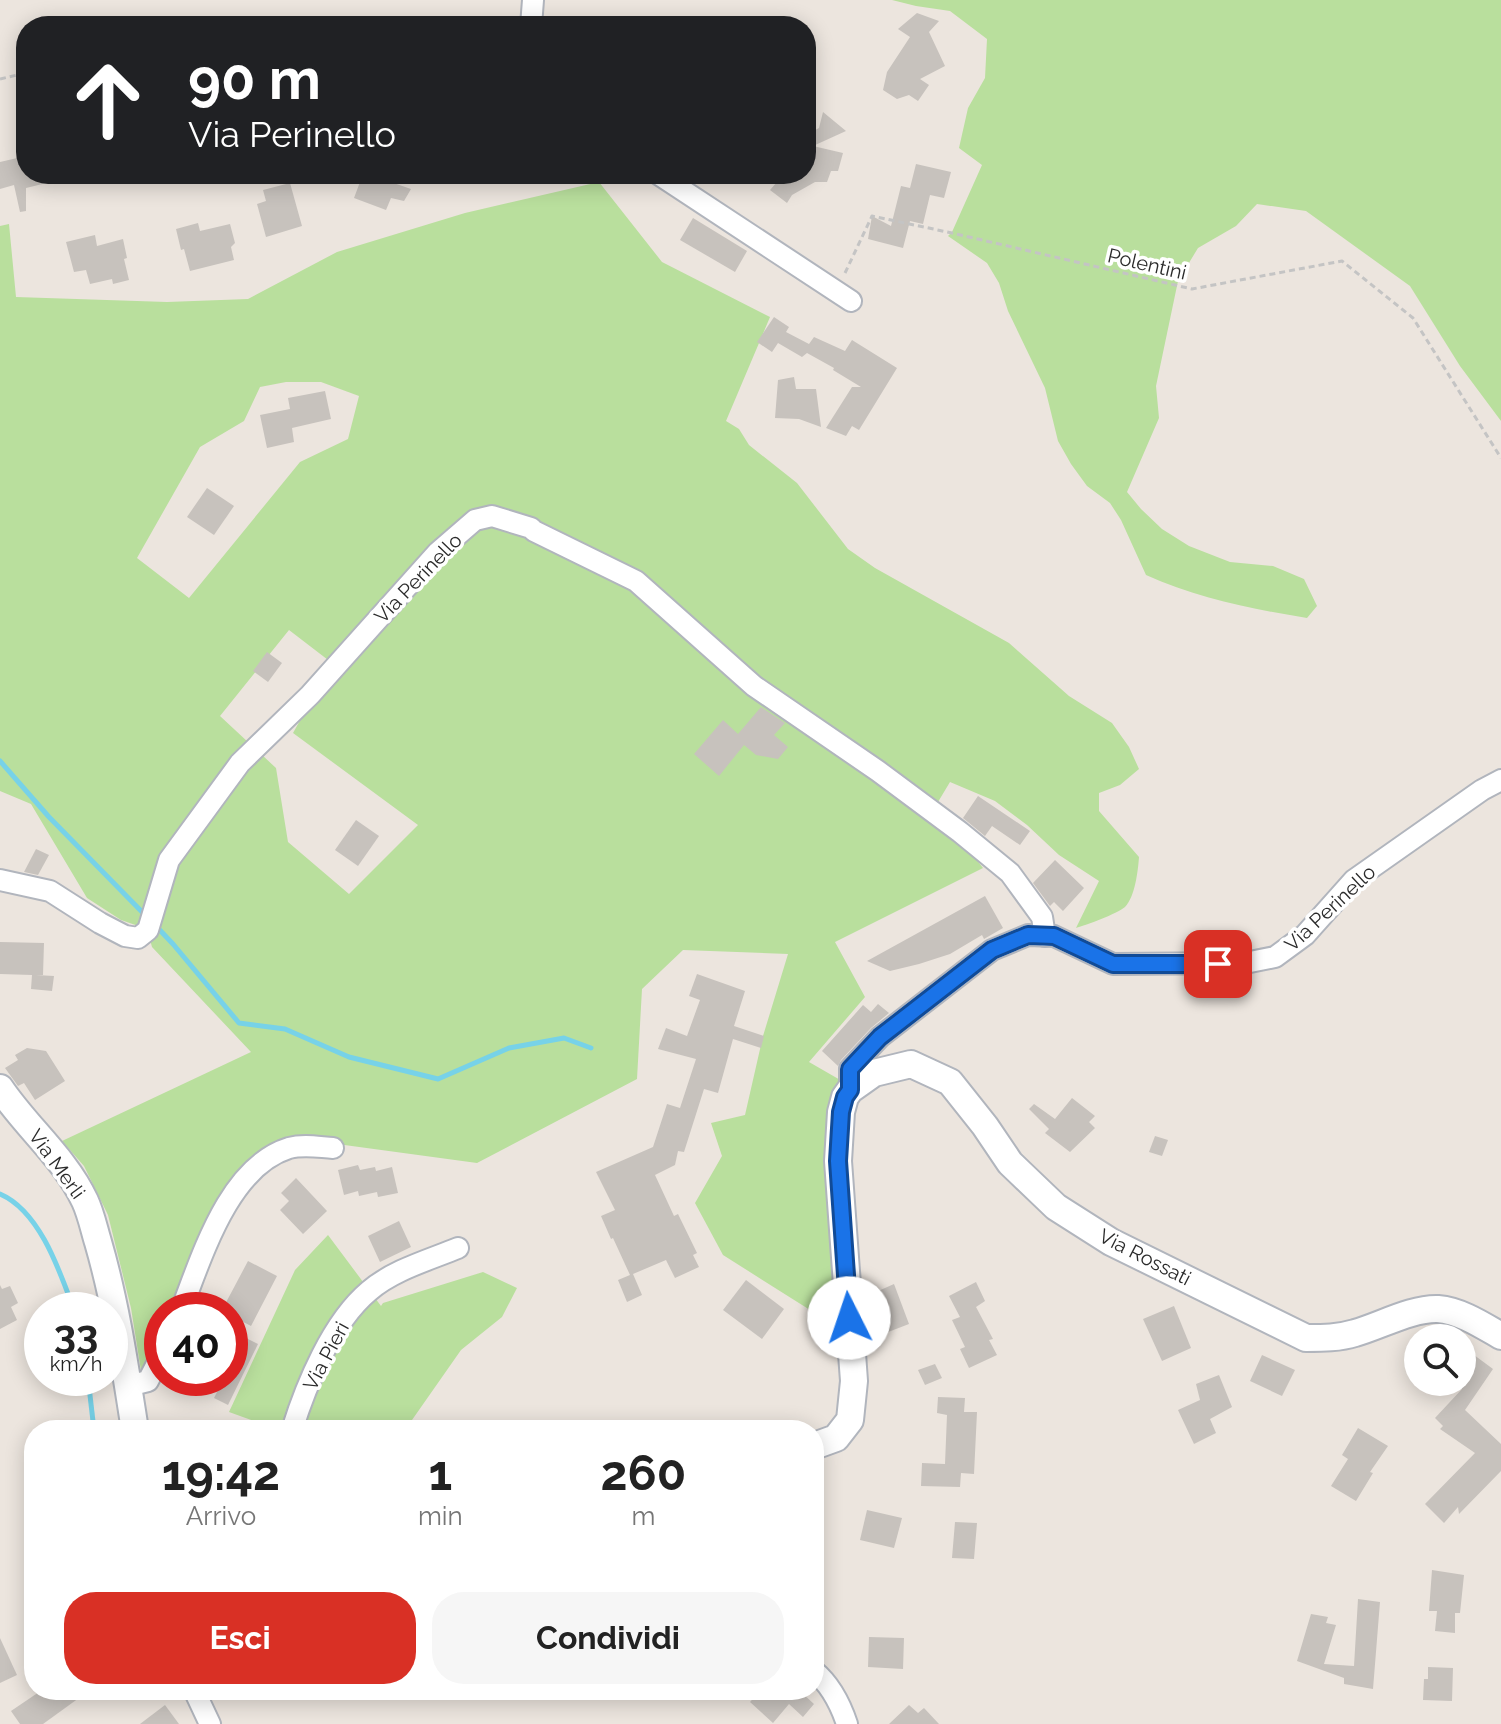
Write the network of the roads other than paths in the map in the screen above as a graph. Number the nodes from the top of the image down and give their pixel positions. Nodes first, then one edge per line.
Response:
1 (673, 184) edge
2 (844, 296) road end
3 (1501, 780) edge
4 (0, 880) edge
5 (1045, 936) junction
6 (0, 1088) edge
7 (848, 1094) junction
8 (333, 1148) dead end
9 (458, 1248) dead end
10 (111, 1292) edge
11 (188, 1292) edge
12 (1501, 1336) edge
13 (144, 1382) edge
14 (128, 1386) joint
15 (133, 1420) edge
16 (296, 1420) edge
17 (824, 1442) edge
18 (824, 1680) edge
19 (199, 1700) edge
20 (210, 1724) edge
21 (847, 1724) edge

1 - 2 street
3 - 5 street, Via Perinello
4 - 5 street, Via Perinello
5 - 7 street
6 - 10 street, Via Merli
7 - 12 street, Via Rossati
7 - 17 street
8 - 11 street
9 - 16 street, Via Pieri
13 - 14 street
14 - 15 street
18 - 21 street
19 - 20 street

